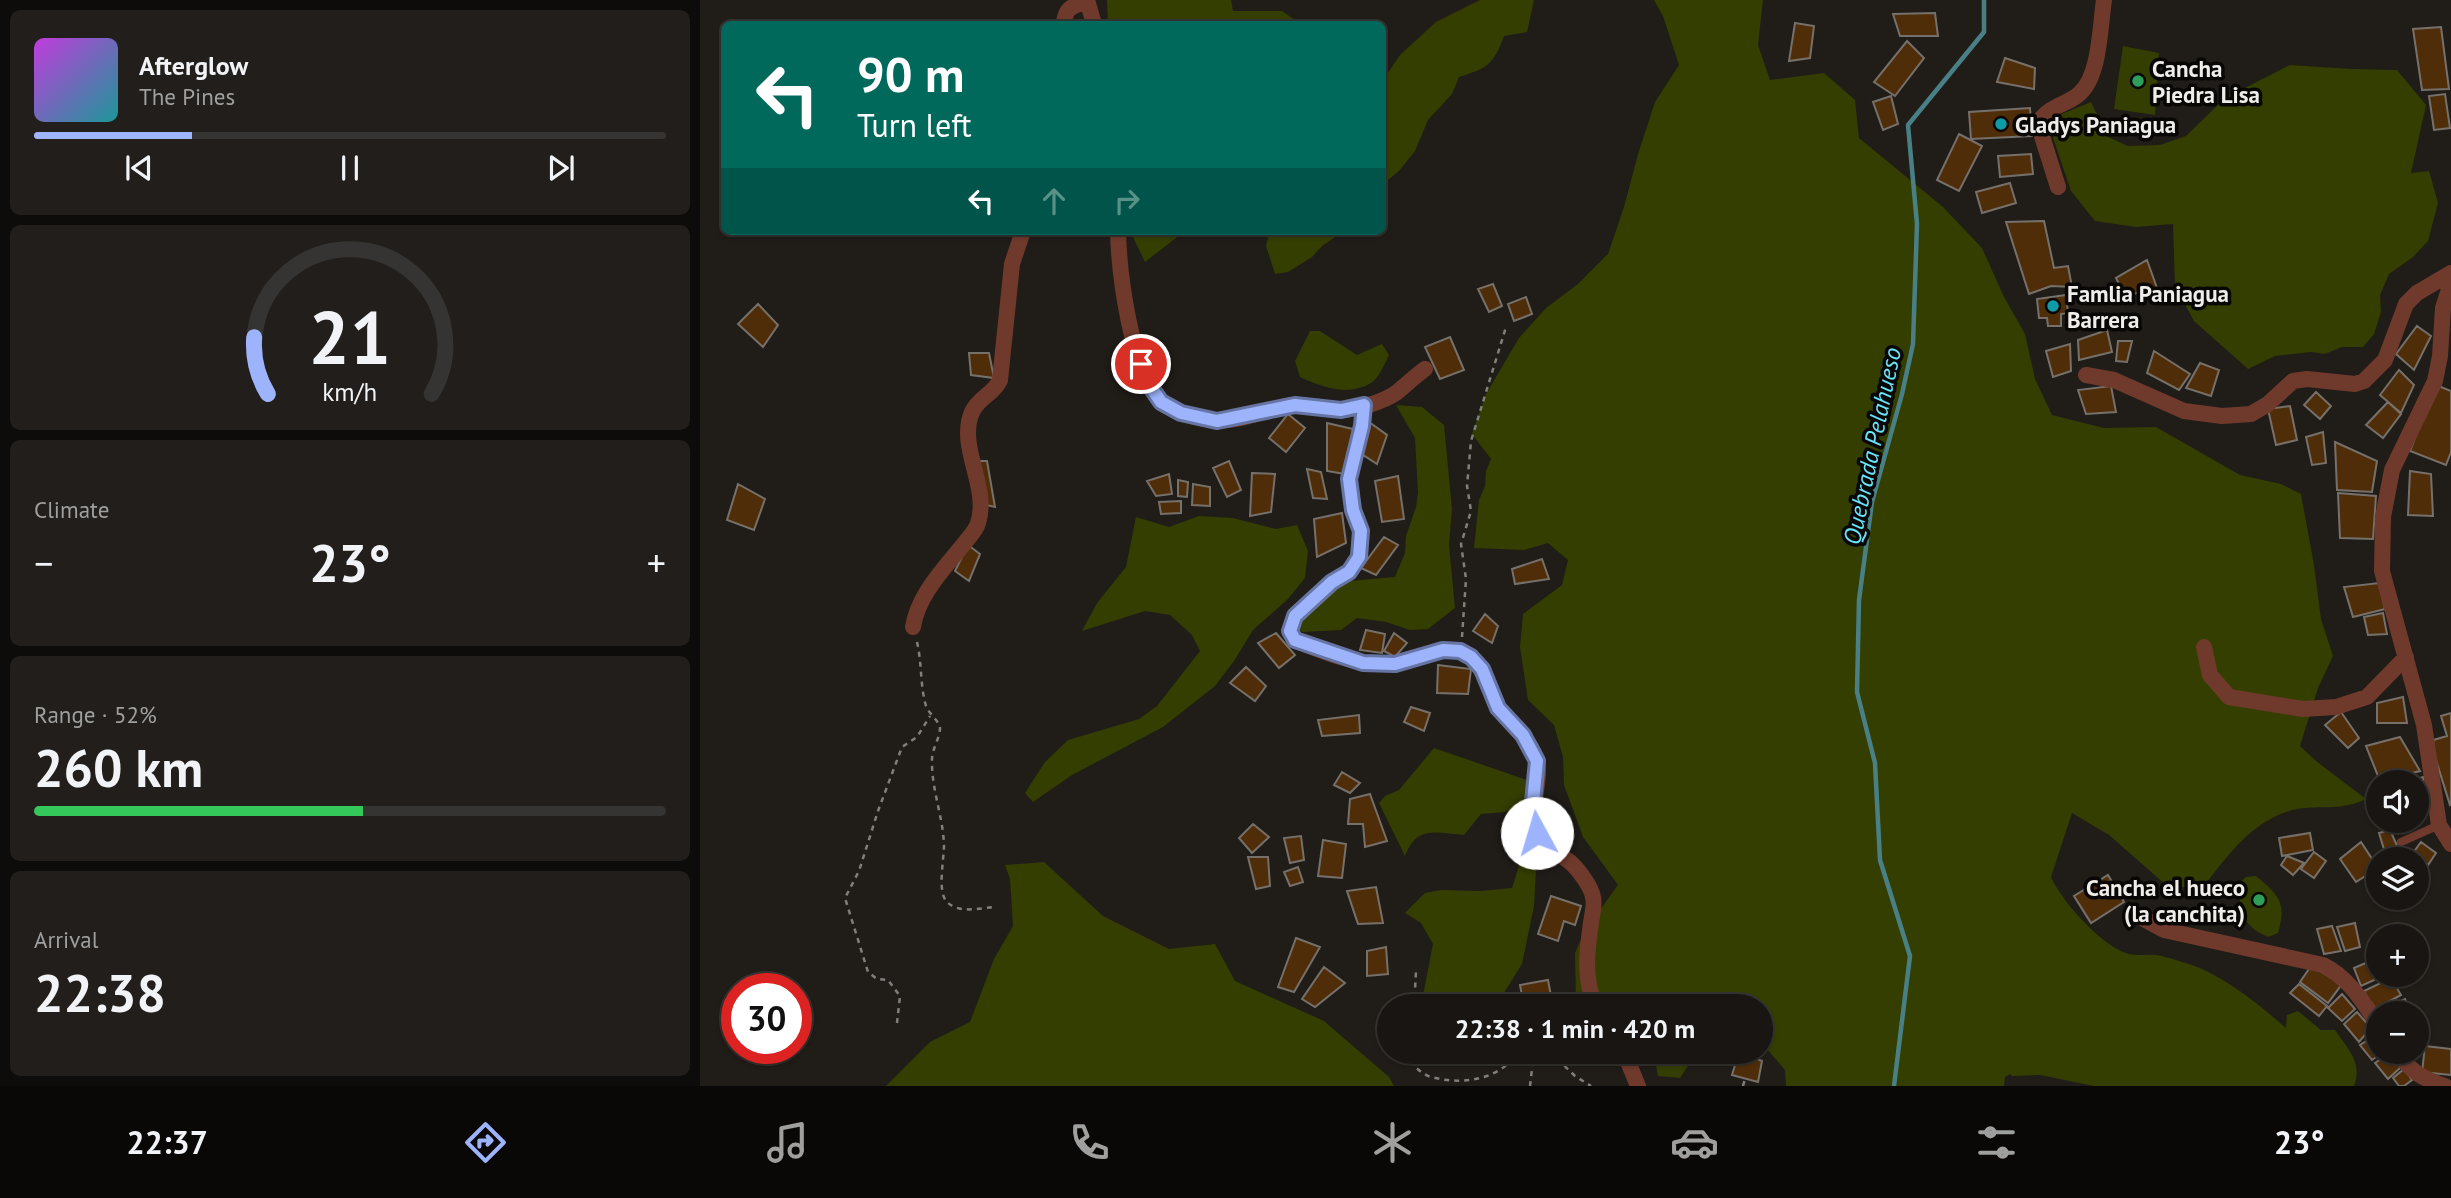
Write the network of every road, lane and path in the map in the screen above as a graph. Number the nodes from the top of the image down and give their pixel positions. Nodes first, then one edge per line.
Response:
1 (2104, 0) edge
2 (1087, 1) edge
3 (1064, 21) edge
4 (1093, 21) edge
5 (2058, 187) dead end
6 (1022, 235) edge
7 (1118, 235) edge
8 (2451, 273) edge
9 (2451, 283) edge
10 (1506, 327) dead end
11 (1425, 369) dead end
12 (2085, 375) dead end
13 (1364, 405) junction
14 (913, 627) joint
15 (2204, 647) dead end
16 (1460, 651) junction
17 (2406, 657) junction
18 (930, 716) junction
19 (2439, 825) junction
20 (2401, 842) dead end
21 (2451, 844) edge
22 (994, 907) dead end
23 (2131, 912) dead end
24 (1416, 971) dead end
25 (1413, 994) edge
26 (1593, 994) edge
27 (2366, 1007) edge
28 (897, 1023) dead end
29 (1414, 1064) edge
30 (1510, 1064) edge
31 (1533, 1064) edge
32 (1562, 1064) edge
33 (1629, 1064) edge
34 (2406, 1064) edge
35 (1745, 1079) dead end
36 (1530, 1086) edge
37 (1591, 1086) edge
38 (1638, 1086) edge
39 (1743, 1086) edge
40 (2445, 1086) edge

1 - 5 street
2 - 3 street
2 - 4 street
6 - 14 street
7 - 13 street
8 - 12 street
9 - 17 street
10 - 16 path
11 - 13 street
13 - 16 street
14 - 18 path
15 - 17 street
16 - 26 street
17 - 19 street
18 - 22 path
18 - 28 path
19 - 20 lane
19 - 21 street
23 - 27 street
24 - 25 path
29 - 30 path
31 - 36 path
32 - 37 path
33 - 38 street
34 - 40 street
35 - 39 path

